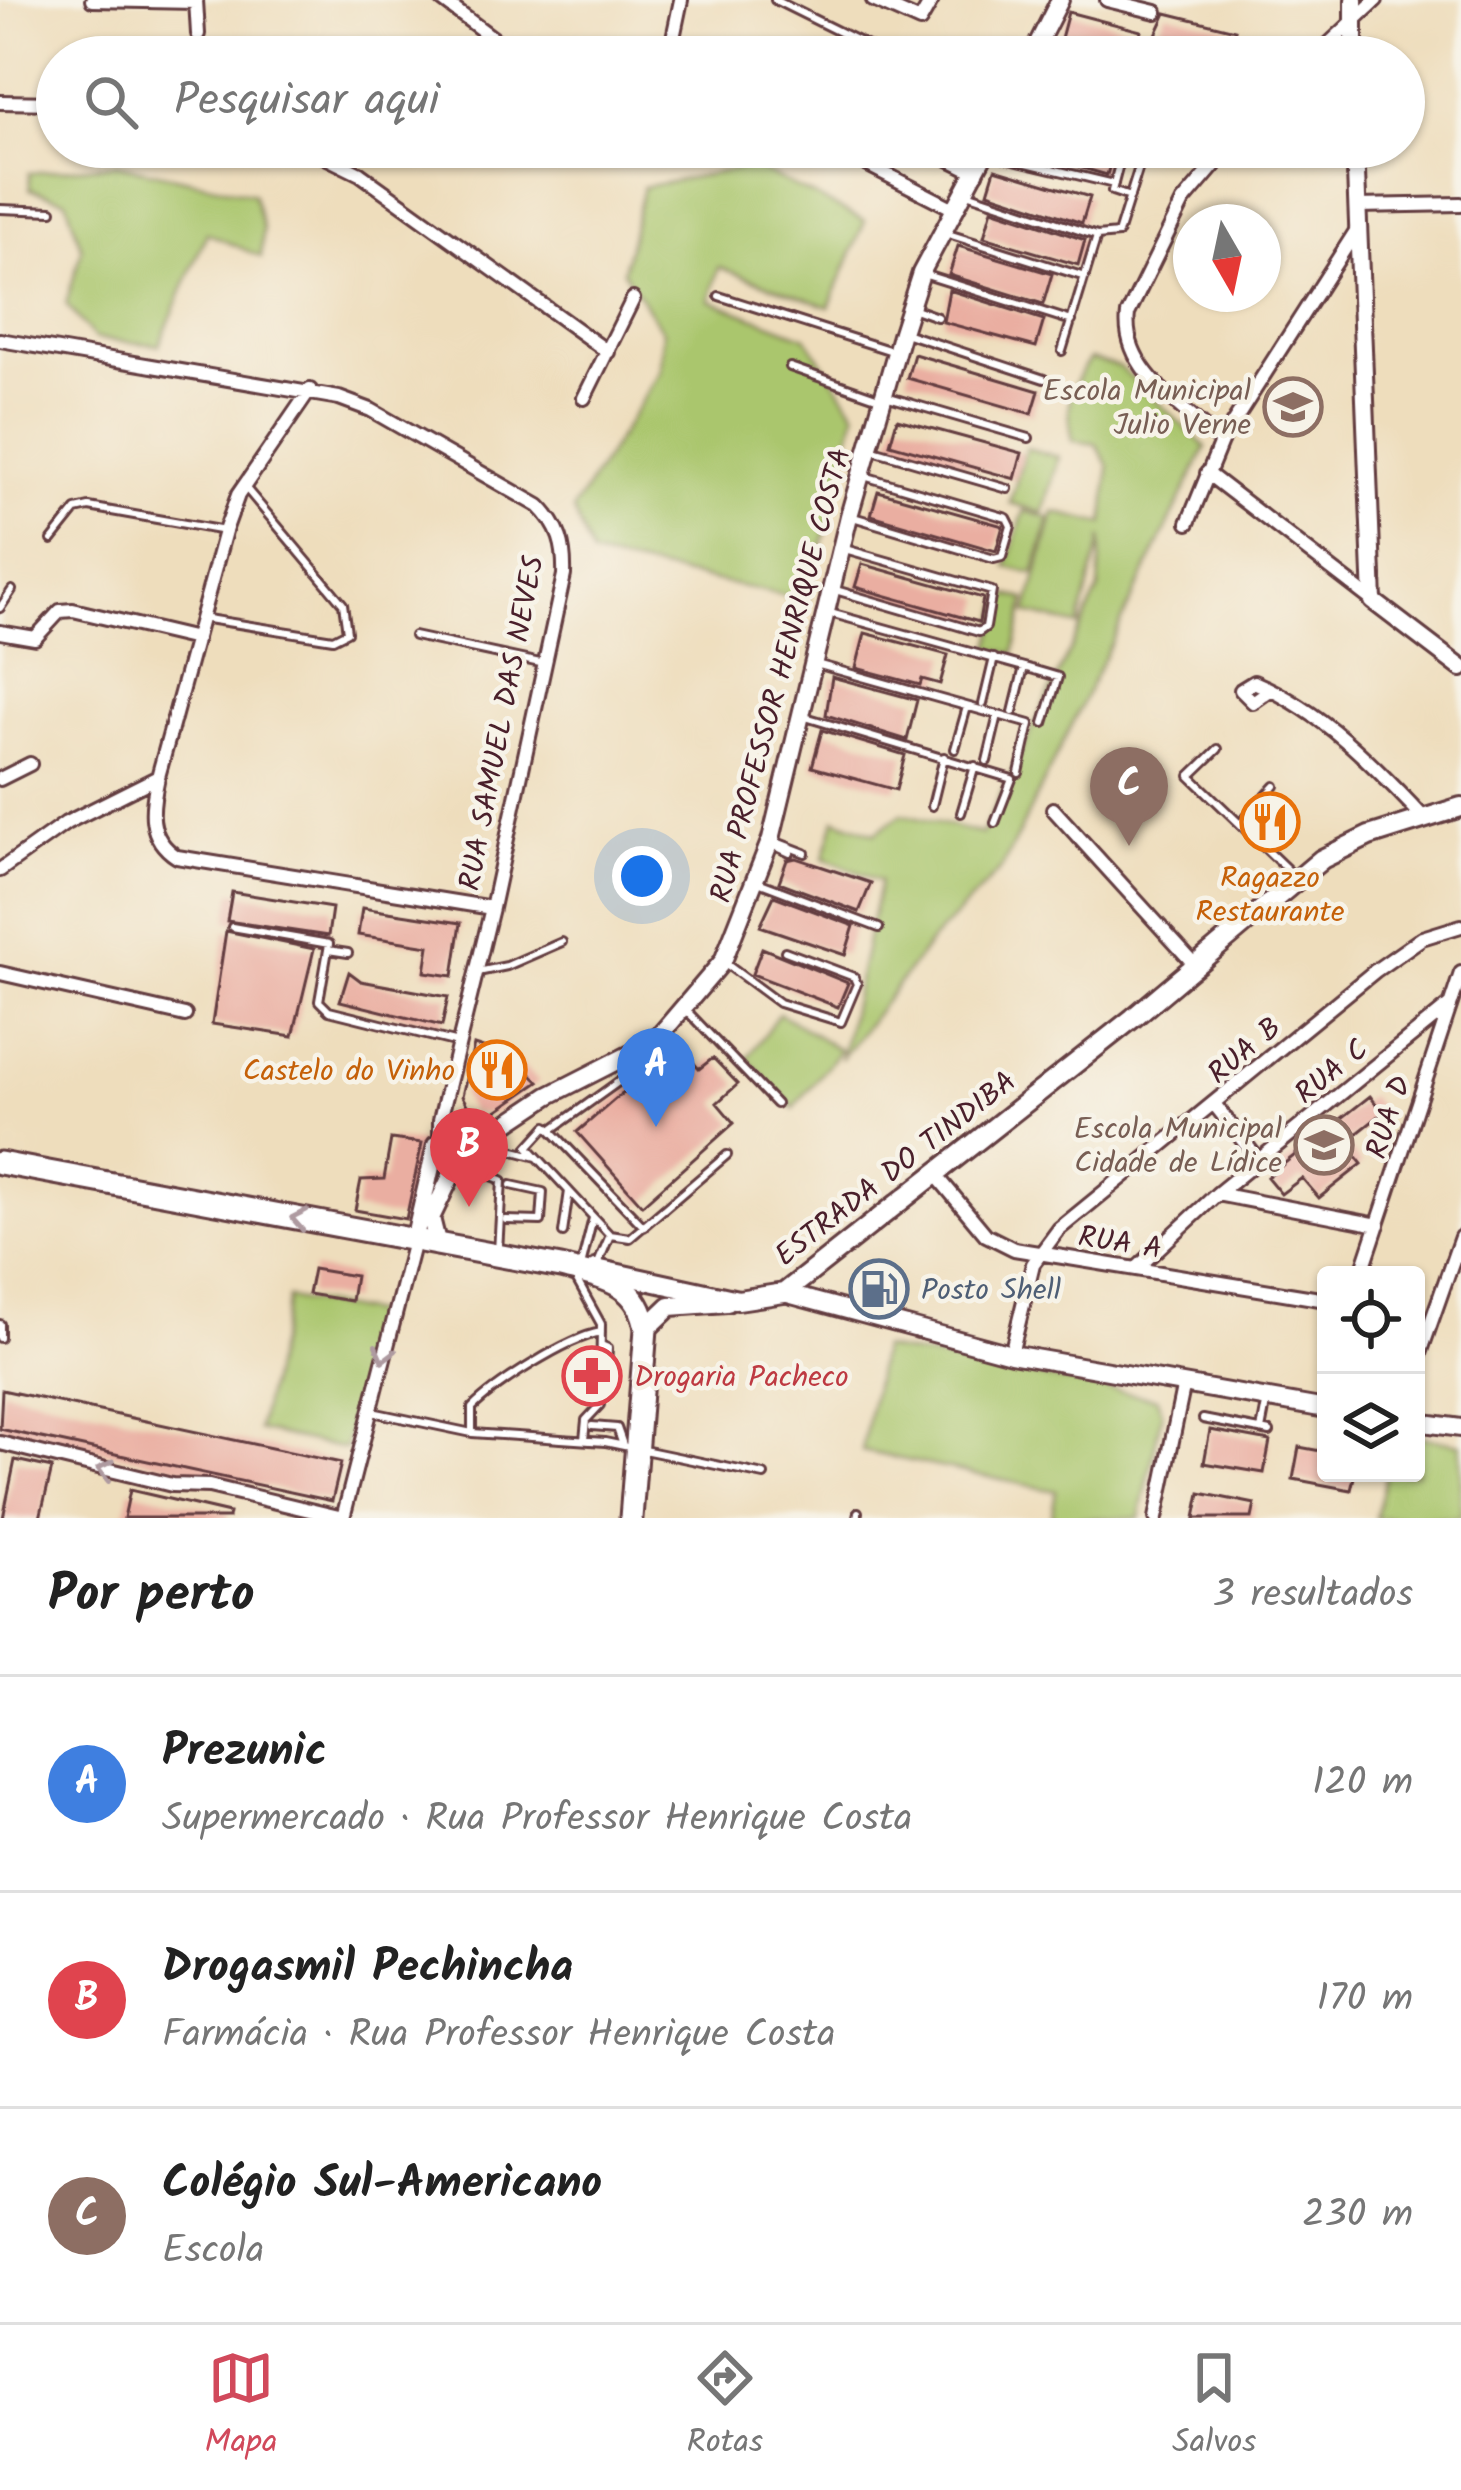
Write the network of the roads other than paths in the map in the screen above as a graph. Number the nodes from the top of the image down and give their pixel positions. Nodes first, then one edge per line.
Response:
1 (92, 0) edge
2 (442, 0) edge
3 (681, 0) edge
4 (775, 0) edge
5 (873, 0) edge
6 (932, 0) edge
7 (1107, 0) edge
8 (1354, 0) edge
9 (1376, 0) edge
10 (196, 1) edge
11 (1054, 2) edge
12 (1156, 13) dead end
13 (1354, 20) junction
14 (198, 34) dead end
15 (490, 36) edge
16 (673, 36) edge
17 (848, 36) edge
18 (1040, 36) edge
19 (1337, 36) edge
20 (1354, 36) edge
21 (0, 102) edge
22 (36, 103) edge
23 (348, 168) edge
24 (874, 168) edge
25 (967, 168) edge
26 (979, 168) edge
27 (1054, 168) edge
28 (1116, 168) edge
29 (1139, 168) edge
30 (1214, 168) edge
31 (1356, 168) edge
32 (977, 173) junction
33 (1114, 184) junction
34 (967, 193) junction
35 (1132, 197) junction
36 (1461, 204) edge
37 (1358, 206) junction
38 (0, 209) edge
39 (956, 210) junction
40 (52, 211) dead end
41 (1356, 231) junction
42 (944, 233) junction
43 (1097, 236) junction
44 (921, 274) junction
45 (1085, 277) junction
46 (718, 296) dead end
47 (633, 299) dead end
48 (910, 308) junction
49 (937, 317) dead end
50 (1072, 321) junction
51 (902, 332) junction
52 (0, 340) edge
53 (608, 352) junction
54 (896, 352) junction
55 (1062, 352) dead end
56 (790, 367) dead end
57 (1044, 379) dead end
58 (310, 390) junction
59 (883, 397) junction
60 (584, 398) dead end
61 (1029, 438) dead end
62 (1221, 442) junction
63 (868, 449) junction
64 (1207, 473) junction
65 (860, 475) junction
66 (244, 486) junction
67 (1008, 489) dead end
68 (849, 516) junction
69 (1188, 523) dead end
70 (225, 530) junction
71 (52, 540) dead end
72 (842, 548) junction
73 (12, 590) dead end
74 (832, 590) junction
75 (1373, 601) junction
76 (0, 608) edge
77 (827, 613) junction
78 (201, 619) junction
79 (0, 632) edge
80 (414, 636) dead end
81 (196, 639) junction
82 (994, 658) junction
83 (814, 663) junction
84 (544, 664) junction
85 (1024, 668) junction
86 (1461, 668) edge
87 (1270, 690) dead end
88 (982, 704) dead end
89 (968, 707) junction
90 (1013, 712) dead end
91 (802, 716) junction
92 (998, 716) junction
93 (1044, 723) dead end
94 (955, 749) dead end
95 (1218, 749) dead end
96 (944, 757) junction
97 (987, 761) dead end
98 (30, 764) dead end
99 (975, 766) junction
100 (1018, 772) dead end
101 (158, 777) junction
102 (0, 778) edge
103 (1275, 786) dead end
104 (932, 806) dead end
105 (1461, 806) edge
106 (1053, 809) dead end
107 (961, 813) dead end
108 (1422, 816) junction
109 (995, 823) dead end
110 (1240, 824) junction
111 (770, 842) junction
112 (790, 853) dead end
113 (805, 853) dead end
114 (0, 870) edge
115 (1297, 878) junction
116 (758, 882) junction
117 (493, 908) junction
118 (1461, 926) edge
119 (232, 927) dead end
120 (879, 928) dead end
121 (562, 941) dead end
122 (328, 950) junction
123 (785, 951) dead end
124 (348, 953) dead end
125 (723, 961) junction
126 (1195, 965) junction
127 (478, 972) junction
128 (1461, 973) edge
129 (0, 974) edge
130 (1450, 1005) junction
131 (686, 1010) junction
132 (185, 1015) dead end
133 (461, 1044) junction
134 (646, 1062) dead end
135 (776, 1104) dead end
136 (1215, 1105) junction
137 (507, 1124) junction
138 (554, 1128) junction
139 (448, 1144) junction
140 (488, 1144) junction
141 (727, 1155) dead end
142 (537, 1157) junction
143 (1259, 1161) junction
144 (0, 1163) edge
145 (460, 1165) junction
146 (936, 1175) junction
147 (511, 1185) dead end
148 (568, 1191) junction
149 (1216, 1194) junction
150 (542, 1209) junction
151 (564, 1211) junction
152 (593, 1218) junction
153 (506, 1220) dead end
154 (1378, 1225) junction
155 (644, 1227) junction
156 (563, 1233) dead end
157 (610, 1235) junction
158 (1461, 1237) edge
159 (414, 1241) junction
160 (438, 1246) junction
161 (1038, 1253) junction
162 (498, 1255) junction
163 (1364, 1266) edge
164 (577, 1268) junction
165 (1136, 1270) junction
166 (784, 1294) junction
167 (1317, 1299) edge
168 (738, 1300) junction
169 (1425, 1320) edge
170 (1432, 1322) junction
171 (0, 1324) edge
172 (646, 1329) junction
173 (602, 1332) junction
174 (0, 1338) edge
175 (1425, 1341) edge
176 (602, 1346) junction
177 (1011, 1354) junction
178 (607, 1366) dead end
179 (1183, 1388) junction
180 (1267, 1403) junction
181 (1317, 1408) edge
182 (369, 1411) junction
183 (1203, 1419) dead end
184 (1425, 1423) edge
185 (592, 1426) dead end
186 (1461, 1428) edge
187 (472, 1433) junction
188 (584, 1441) junction
189 (0, 1443) edge
190 (630, 1446) junction
191 (764, 1475) dead end
192 (343, 1518) edge
193 (631, 1518) edge
194 (1156, 1518) edge

1 - 10 street
2 - 15 street
3 - 16 street
4 - 17 lane
5 - 6 street
7 - 12 street
8 - 13 street
9 - 13 street
10 - 14 street
11 - 18 street
13 - 19 street
13 - 20 street
21 - 22 street
23 - 53 street
24 - 39 street
25 - 32 street
26 - 32 street, RUA PROFESSOR HENRIQUE COSTA
27 - 33 lane
28 - 33 lane
29 - 35 lane
30 - 62 street
31 - 37 street
32 - 34 street, RUA PROFESSOR HENRIQUE COSTA
33 - 35 lane
34 - 39 street, RUA PROFESSOR HENRIQUE COSTA
34 - 43 lane
35 - 43 lane
36 - 37 street
37 - 41 street
38 - 40 lane
39 - 42 street, RUA PROFESSOR HENRIQUE COSTA
41 - 62 street
41 - 75 street
42 - 44 street, RUA PROFESSOR HENRIQUE COSTA
42 - 45 lane
43 - 45 lane
44 - 48 street, RUA PROFESSOR HENRIQUE COSTA
44 - 50 lane
45 - 50 lane
46 - 54 lane
47 - 53 street
48 - 49 lane
48 - 51 street, RUA PROFESSOR HENRIQUE COSTA
50 - 55 lane
51 - 54 street, RUA PROFESSOR HENRIQUE COSTA
51 - 57 lane
52 - 58 street, RUA SAMUEL DAS NEVES
53 - 60 street
54 - 59 street, RUA PROFESSOR HENRIQUE COSTA
56 - 59 lane
58 - 66 street
58 - 84 street, RUA SAMUEL DAS NEVES
59 - 61 lane
59 - 63 street, RUA PROFESSOR HENRIQUE COSTA
62 - 64 street
63 - 65 street, RUA PROFESSOR HENRIQUE COSTA
63 - 67 lane
64 - 69 street
64 - 75 street
65 - 68 street, RUA PROFESSOR HENRIQUE COSTA
65 - 68 lane
66 - 70 street
66 - 78 lane
68 - 72 street, RUA PROFESSOR HENRIQUE COSTA
70 - 71 lane
70 - 78 street
72 - 74 street, RUA PROFESSOR HENRIQUE COSTA
72 - 74 lane
73 - 76 lane
74 - 77 street, RUA PROFESSOR HENRIQUE COSTA
75 - 86 street
77 - 82 lane
77 - 83 street, RUA PROFESSOR HENRIQUE COSTA
78 - 81 street
79 - 81 street
80 - 84 lane
81 - 101 street
82 - 85 lane
82 - 88 lane
83 - 89 lane
83 - 91 street, RUA PROFESSOR HENRIQUE COSTA
84 - 117 street, RUA SAMUEL DAS NEVES
85 - 90 lane
85 - 93 lane
87 - 108 street
89 - 92 lane
89 - 94 lane
91 - 96 lane
91 - 111 street, RUA PROFESSOR HENRIQUE COSTA
92 - 97 lane
92 - 100 lane
95 - 110 lane
96 - 99 lane
96 - 104 lane
98 - 102 street
99 - 107 lane
99 - 109 lane
101 - 114 street
101 - 117 street
103 - 110 lane
105 - 108 main road, ESTRADA DO TINDIBA
106 - 126 street
108 - 115 main road, ESTRADA DO TINDIBA
110 - 115 lane
111 - 112 lane
111 - 113 lane
111 - 116 street, RUA PROFESSOR HENRIQUE COSTA
115 - 126 main road, ESTRADA DO TINDIBA
116 - 120 lane
116 - 125 street, RUA PROFESSOR HENRIQUE COSTA
117 - 127 street, RUA SAMUEL DAS NEVES
118 - 136 street, RUA B
119 - 122 lane
121 - 127 lane
122 - 124 lane
122 - 133 lane
123 - 125 lane
125 - 131 street, RUA PROFESSOR HENRIQUE COSTA
126 - 146 main road, ESTRADA DO TINDIBA
127 - 133 street, RUA SAMUEL DAS NEVES
128 - 130 street, RUA D
129 - 132 street
130 - 143 street, RUA C
130 - 154 street, RUA D
131 - 135 lane
131 - 137 street, RUA PROFESSOR HENRIQUE COSTA
133 - 139 street, RUA SAMUEL DAS NEVES
134 - 138 lane
136 - 143 street
136 - 161 street, RUA B
137 - 139 street, RUA PROFESSOR HENRIQUE COSTA
137 - 140 street, RUA PROFESSOR HENRIQUE COSTA
138 - 142 lane
138 - 155 lane
139 - 145 street
139 - 145 street
139 - 159 street, RUA SAMUEL DAS NEVES
140 - 142 lane
140 - 145 street, RUA PROFESSOR HENRIQUE COSTA
141 - 155 lane
142 - 148 lane
143 - 149 street, RUA C
159 -> 144 main road, ESTRADA DO TINDIBA
145 - 160 street, RUA PROFESSOR HENRIQUE COSTA
145 - 162 lane
146 - 161 street, RUA A
146 - 166 main road, ESTRADA DO TINDIBA
147 - 150 lane
148 - 151 lane
148 - 152 lane
149 - 154 street
149 - 165 street, RUA C
150 - 151 lane
150 - 153 lane
151 - 156 lane
152 - 157 lane
152 - 164 lane
154 - 163 street, RUA D
155 - 157 lane
157 - 164 lane
158 - 170 street
159 - 160 main road, ESTRADA DO TINDIBA
159 -> 182 street, RUA SAMUEL DAS NEVES
160 - 162 main road, ESTRADA DO TINDIBA
161 - 165 street, RUA A
161 - 177 street
162 - 164 main road, ESTRADA DO TINDIBA
164 - 168 main road, ESTRADA DO TINDIBA
164 - 172 main road
164 - 173 lane
165 - 167 street, RUA A
166 - 168 main road, ESTRADA DO TINDIBA
166 - 177 street
168 - 172 main road
169 - 170 street
170 - 175 street
171 - 174 lane
172 - 190 main road
173 - 176 lane
173 - 187 lane
176 - 178 lane
176 - 188 lane
177 - 179 street
179 - 180 street
179 - 194 street
180 - 181 street
180 - 183 lane
182 - 187 lane
182 - 192 street, RUA SAMUEL DAS NEVES
184 - 186 street
185 - 190 lane
187 - 188 lane
188 - 190 lane
192 -> 189 street
190 - 191 lane
190 - 193 main road

